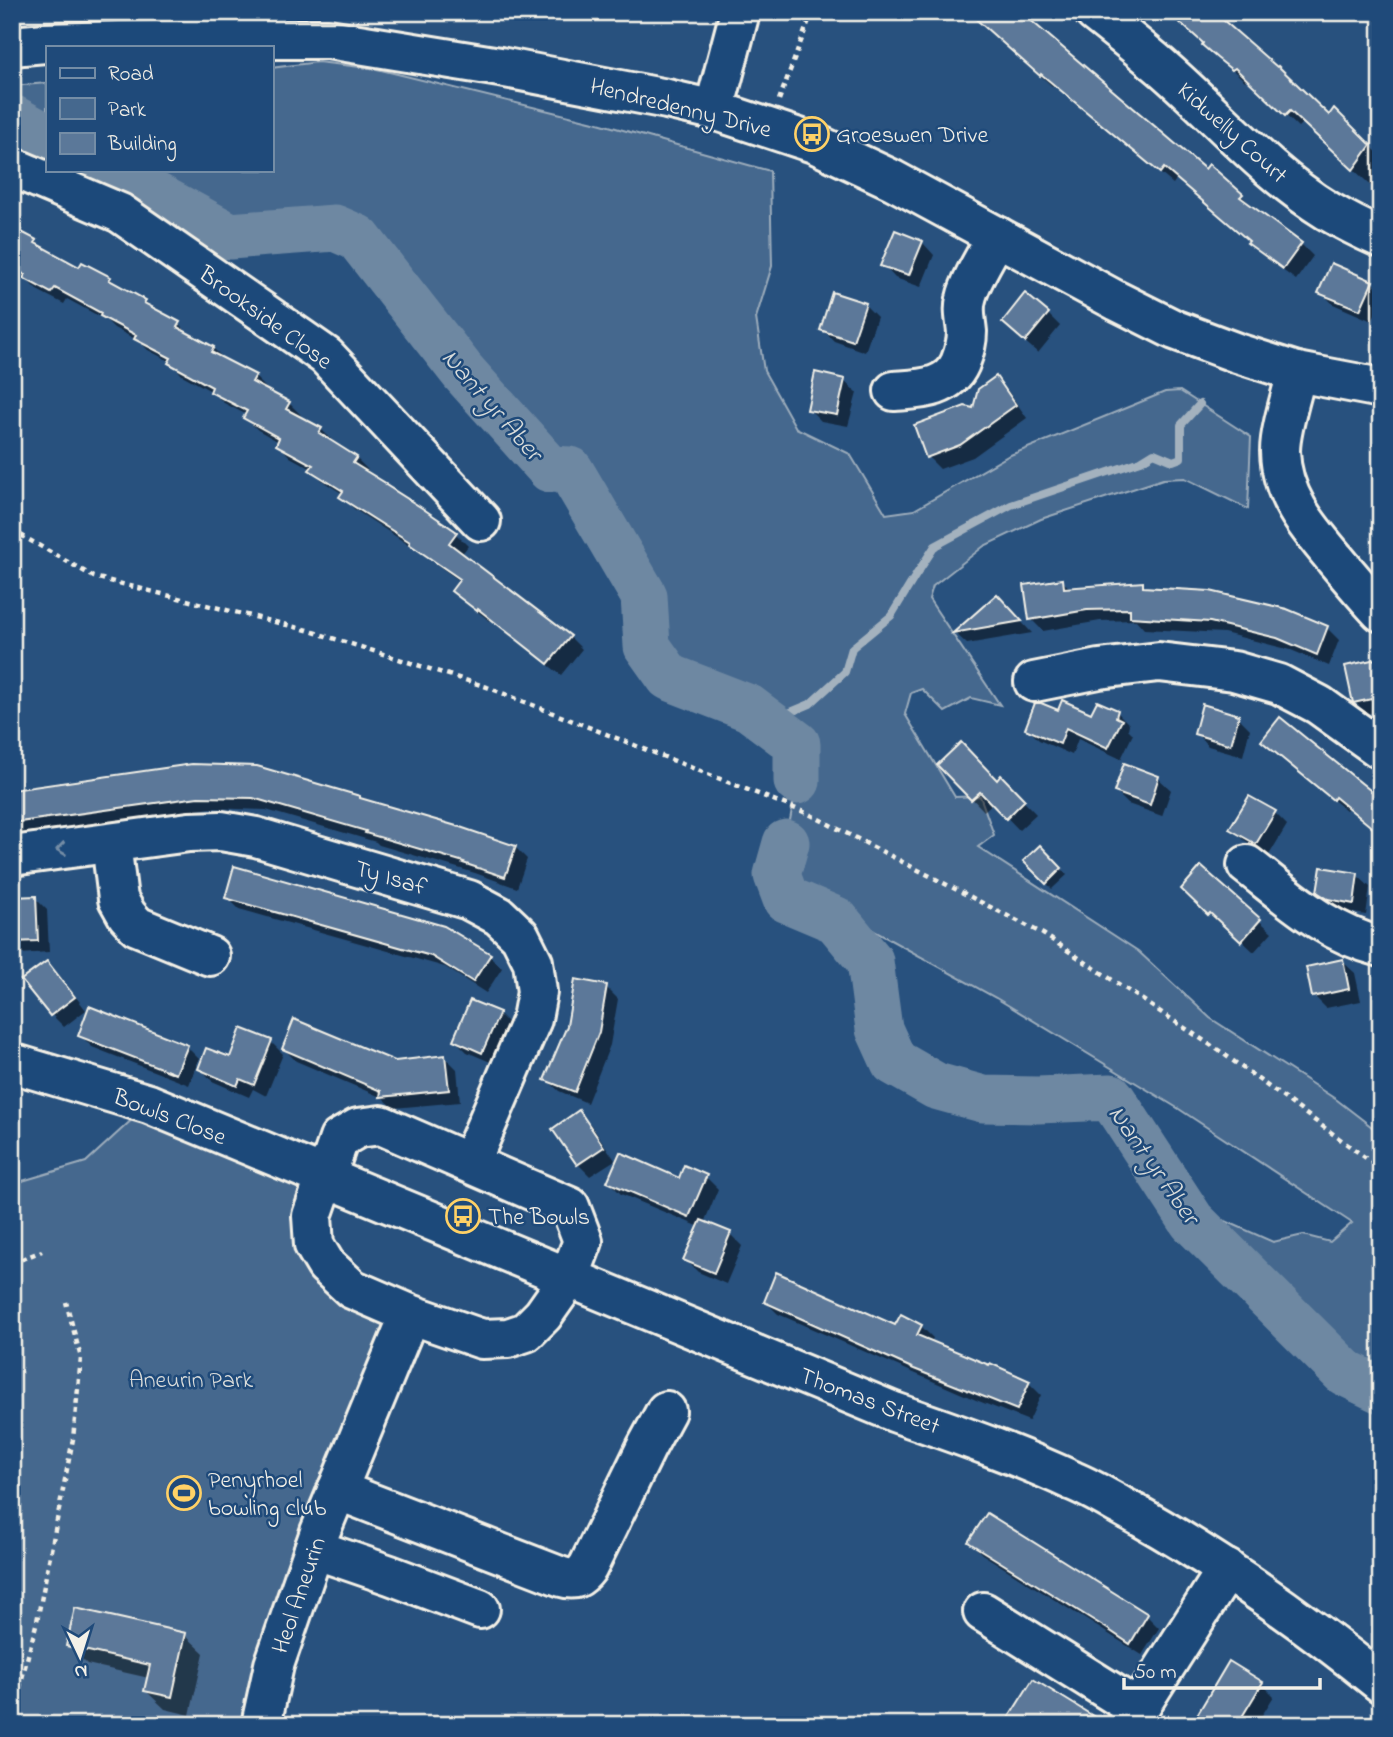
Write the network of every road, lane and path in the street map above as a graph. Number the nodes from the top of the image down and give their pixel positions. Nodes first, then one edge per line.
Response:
1 (740, 12) edge
2 (811, 12) edge
3 (1094, 12) edge
4 (28, 44) edge
5 (714, 110) junction
6 (768, 127) junction
7 (12, 167) edge
8 (997, 236) junction
9 (1381, 238) edge
10 (1297, 372) junction
11 (1381, 388) edge
12 (894, 391) dead end
13 (481, 521) dead end
14 (12, 530) edge
15 (1381, 612) edge
16 (1034, 682) dead end
17 (1380, 747) edge
18 (111, 843) junction
19 (12, 856) edge
20 (1247, 865) dead end
21 (1381, 947) edge
22 (210, 956) dead end
23 (12, 1063) edge
24 (470, 1163) junction
25 (1381, 1169) edge
26 (326, 1177) junction
27 (42, 1251) dead end
28 (12, 1263) edge
29 (569, 1278) junction
30 (66, 1302) dead end
31 (410, 1314) junction
32 (666, 1411) dead end
33 (337, 1490) junction
34 (314, 1549) junction
35 (1227, 1569) junction
36 (480, 1609) dead end
37 (983, 1612) dead end
38 (1381, 1683) edge
39 (12, 1717) edge
40 (1133, 1717) edge
41 (261, 1725) edge

1 - 5 street
2 - 6 path
3 - 9 street, Kidwelly Court
4 - 5 street, Hendredenny Drive
5 - 6 street, Hendredenny Drive
6 - 8 street, Hendredenny Drive
7 - 13 street, Brookside Close
8 - 10 street, Hendredenny Drive
8 - 12 street
10 - 11 street, Hendredenny Drive
10 - 15 street
14 - 25 path
16 - 17 street
18 -> 19 street, Ty Isaf
18 - 22 street
18 - 24 street, Ty Isaf
20 - 21 street
23 - 26 street, Bowls Close
24 - 26 street
24 - 29 street
26 - 29 street, Thomas Street
26 - 31 street
27 - 28 path
29 - 31 street
29 - 35 street, Thomas Street
30 - 39 path
31 - 33 street, Heol Aneurin
32 - 33 street
33 - 34 street, Heol Aneurin
34 - 36 street
34 - 41 street, Heol Aneurin
35 - 38 street, Thomas Street
35 - 40 street
37 - 40 street

